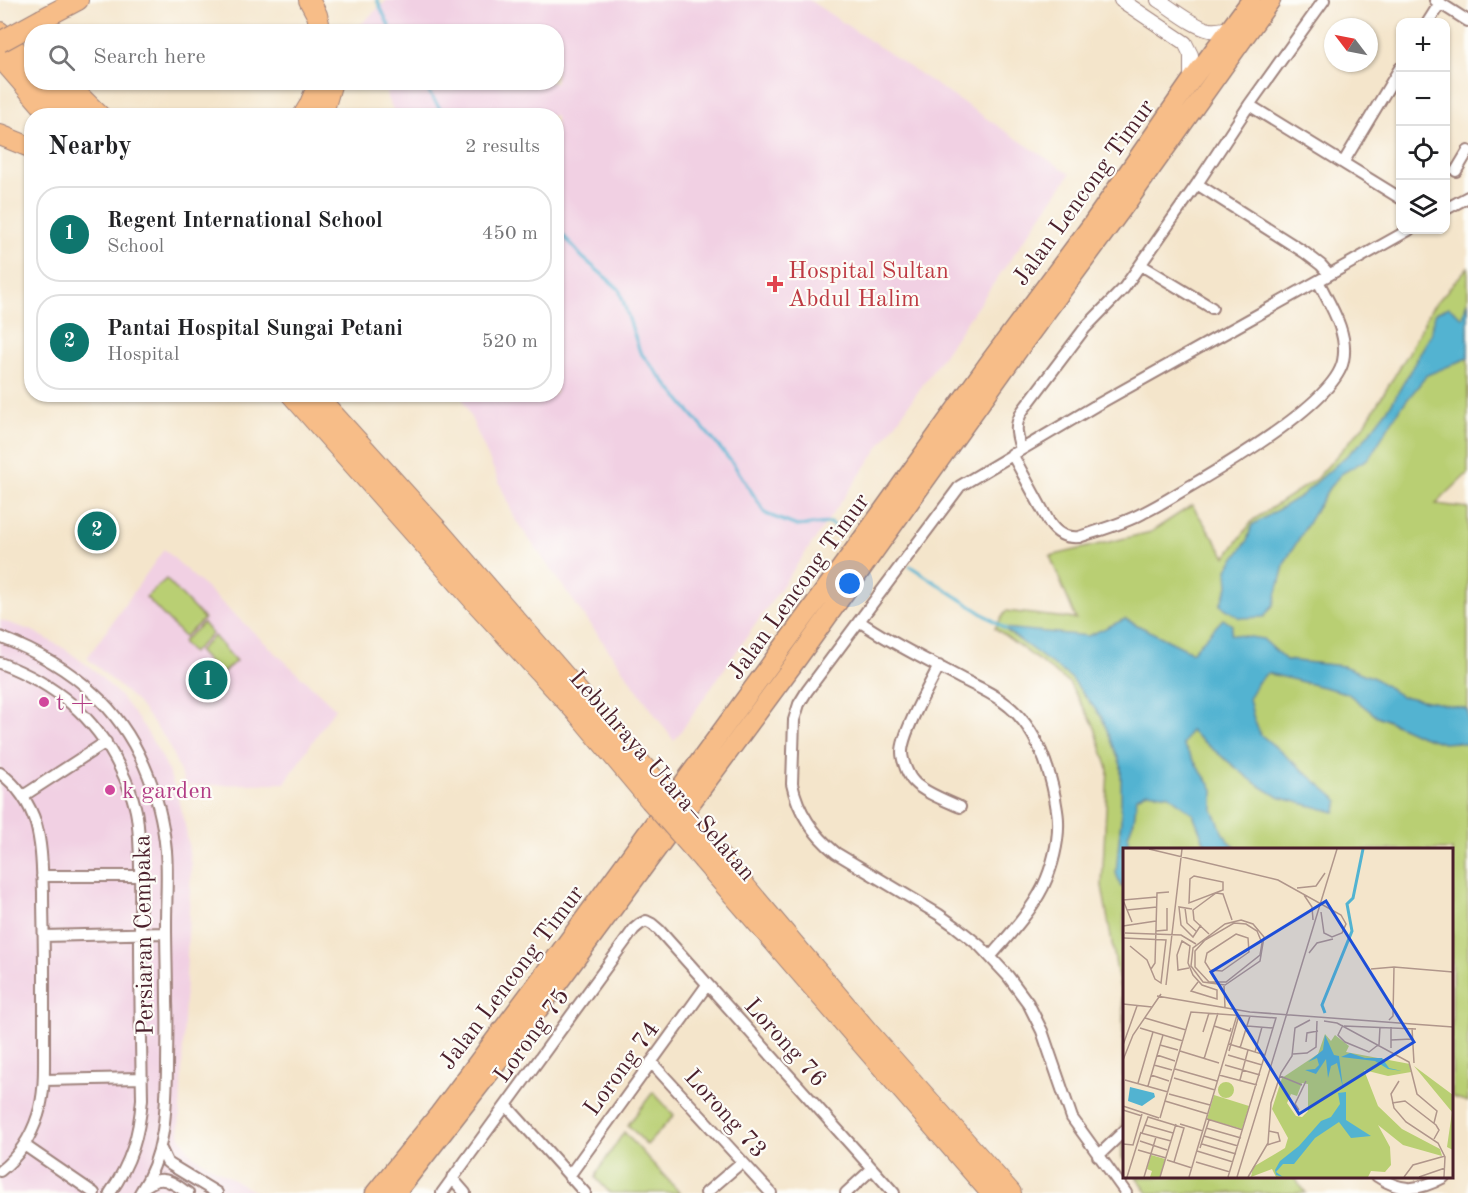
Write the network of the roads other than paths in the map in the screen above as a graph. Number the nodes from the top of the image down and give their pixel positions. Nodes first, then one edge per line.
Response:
1 (53, 0) edge
2 (78, 0) edge
3 (309, 0) edge
4 (323, 0) edge
5 (1121, 0) edge
6 (1158, 0) edge
7 (1251, 0) edge
8 (1271, 0) edge
9 (1324, 0) edge
10 (1437, 2) edge
11 (39, 15) junction
12 (0, 18) edge
13 (1430, 18) edge
14 (1468, 21) edge
15 (26, 24) edge
16 (319, 24) edge
17 (330, 24) edge
18 (24, 25) edge
19 (1230, 28) junction
20 (0, 31) edge
21 (24, 40) edge
22 (0, 42) edge
23 (0, 57) edge
24 (24, 59) edge
25 (1398, 72) edge
26 (1191, 81) junction
27 (24, 85) edge
28 (29, 90) edge
29 (51, 90) edge
30 (73, 90) edge
31 (316, 90) edge
32 (330, 90) edge
33 (1248, 105) junction
34 (44, 108) edge
35 (65, 108) edge
36 (92, 108) edge
37 (308, 108) edge
38 (325, 108) edge
39 (0, 135) edge
40 (24, 145) edge
41 (1468, 151) edge
42 (1342, 162) junction
43 (1456, 171) dead end
44 (1197, 184) junction
45 (1396, 195) edge
46 (1468, 197) edge
47 (1450, 207) edge
48 (1402, 234) edge
49 (1141, 265) junction
50 (1329, 274) junction
51 (1317, 280) junction
52 (1212, 308) dead end
53 (298, 402) edge
54 (322, 402) edge
55 (337, 402) edge
56 (1017, 451) junction
57 (397, 483) junction
58 (859, 621) junction
59 (0, 636) edge
60 (0, 663) edge
61 (939, 666) junction
62 (106, 742) junction
63 (0, 773) edge
64 (657, 795) junction
65 (23, 796) junction
66 (960, 807) dead end
67 (707, 854) junction
68 (42, 876) junction
69 (141, 876) junction
70 (646, 921) joint
71 (140, 933) junction
72 (166, 933) junction
73 (44, 936) junction
74 (991, 956) junction
75 (707, 985) junction
76 (651, 1062) junction
77 (141, 1078) junction
78 (44, 1080) junction
79 (506, 1105) junction
80 (1123, 1133) edge
81 (24, 1145) junction
82 (160, 1147) junction
83 (1098, 1156) junction
84 (742, 1162) junction
85 (872, 1169) junction
86 (0, 1171) edge
87 (569, 1176) junction
88 (452, 1178) junction
89 (1379, 1178) edge
90 (1442, 1178) edge
91 (142, 1190) edge
92 (94, 1193) edge
93 (110, 1193) edge
94 (188, 1193) edge
95 (217, 1193) edge
96 (375, 1193) edge
97 (396, 1193) edge
98 (441, 1193) edge
99 (465, 1193) edge
100 (585, 1193) edge
101 (706, 1193) edge
102 (771, 1193) edge
103 (846, 1193) edge
104 (894, 1193) edge
105 (991, 1193) edge
106 (1011, 1193) edge
107 (1126, 1193) edge

1 - 11 highway
2 - 11 highway
3 - 16 highway
4 - 17 highway
5 - 26 street
6 - 19 street
7 - 19 highway, Jalan Lencong Timur
8 - 97 highway, Jalan Lencong Timur
9 - 33 street
10 - 13 street
10 - 14 street
11 - 15 highway, bridge
11 - 20 highway
12 - 21 highway
18 - 22 highway, bridge
19 - 26 highway, Jalan Lencong Timur
20 - 24 highway
23 - 27 highway
25 - 42 street
26 - 96 highway, Jalan Lencong Timur
28 - 34 highway
29 - 35 highway
30 - 36 highway
31 - 37 highway
32 - 38 highway
33 - 42 street
33 - 44 street
39 - 40 highway
41 - 43 street
42 - 45 street
44 - 49 street
44 - 50 street
46 - 47 street
48 - 50 street
49 - 52 street
49 - 56 street
50 - 51 street
51 - 56 street
51 - 56 street
53 - 64 highway, Lebuhraya Utara–Selatan
54 - 57 highway, Lebuhraya Utara–Selatan
55 - 57 highway
56 - 58 street
57 - 64 highway, Lebuhraya Utara–Selatan
58 - 61 street
58 - 74 street
59 - 72 street, Persiaran Cempaka
60 - 62 street
61 - 66 street
61 - 74 street
62 - 65 street
62 - 69 street
63 - 65 street
64 - 67 highway, Lebuhraya Utara–Selatan, bridge
65 - 68 street
67 - 105 highway, Lebuhraya Utara–Selatan
67 - 106 highway, Lebuhraya Utara–Selatan
68 - 69 street
68 - 73 street
69 - 71 street
70 - 75 street, Lorong 76
70 - 79 street, Lorong 75
71 - 72 street
71 - 73 street
71 - 77 street
72 - 82 street, Persiaran Cempaka
73 - 78 street
74 - 83 street
75 - 76 street, Lorong 74
75 - 85 street, Lorong 76
76 - 84 street, Lorong 73
76 - 87 street, Lorong 74
77 - 78 street
77 - 93 street
78 - 81 street
79 - 87 street
79 - 88 street, Lorong 75
80 - 83 street
81 - 86 street
81 - 92 street
82 - 91 street, Persiaran Cempaka
82 - 95 street
83 - 107 street
84 - 101 street
84 - 102 street, Lorong 73
85 - 103 street
85 - 104 street, Lorong 76
87 - 100 street
88 - 98 street, Lorong 75
88 - 99 street
89 - 90 street
91 - 94 street

